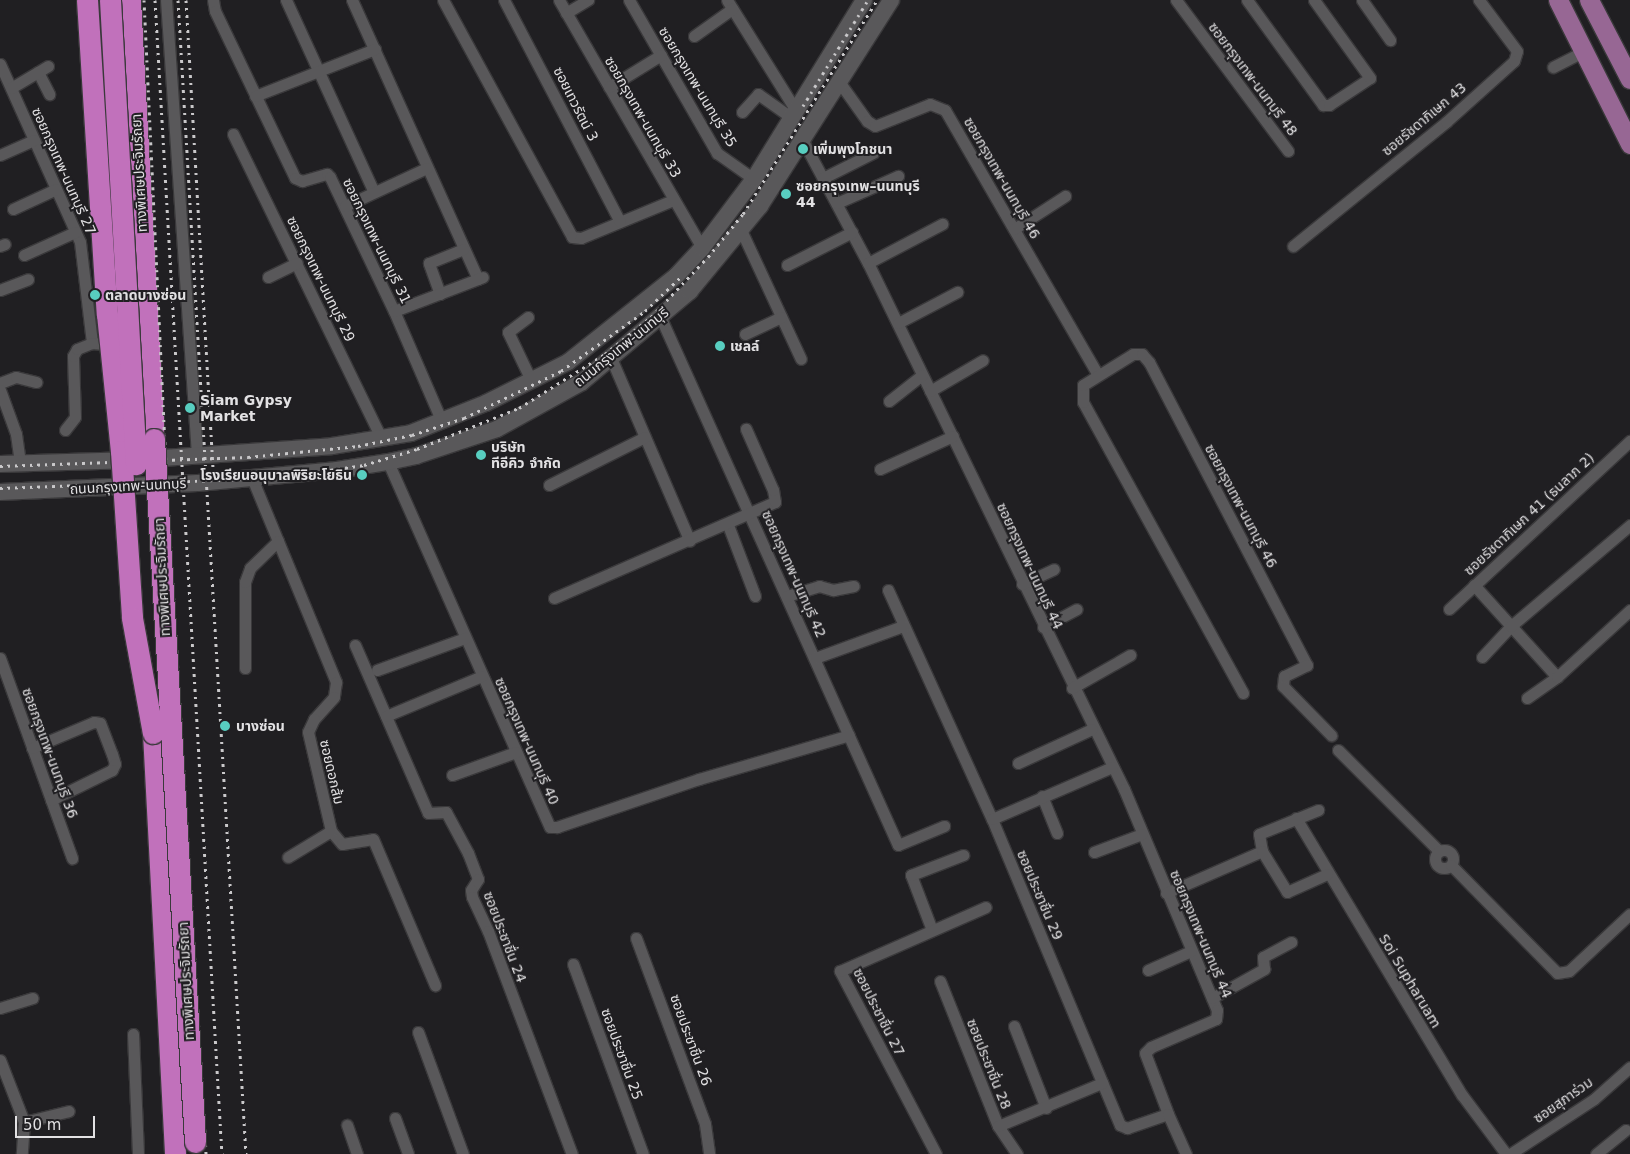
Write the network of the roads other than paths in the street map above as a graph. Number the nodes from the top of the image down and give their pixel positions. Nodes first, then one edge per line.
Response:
1 (87, 0) edge
2 (112, 0) edge
3 (130, 0) edge
4 (166, 0) edge
5 (213, 0) edge
6 (286, 0) edge
7 (352, 0) edge
8 (443, 0) edge
9 (504, 0) edge
10 (560, 0) edge
11 (588, 0) edge
12 (629, 0) edge
13 (891, 0) edge
14 (1176, 0) edge
15 (1247, 0) edge
16 (1314, 0) edge
17 (1362, 0) edge
18 (1479, 0) edge
19 (1546, 0) edge
20 (1558, 0) edge
21 (1579, 0) edge
22 (1589, 0) edge
23 (860, 2) edge
24 (729, 4) edge
25 (566, 13) junction
26 (1602, 27) junction
27 (694, 36) dead end
28 (1390, 40) dead end
29 (375, 49) junction
30 (1579, 54) junction
31 (661, 56) junction
32 (0, 64) edge
33 (1553, 67) dead end
34 (318, 71) junction
35 (1630, 79) edge
36 (6, 83) edge
37 (840, 83) junction
38 (609, 87) junction
39 (1604, 88) junction
40 (49, 94) dead end
41 (255, 96) junction
42 (742, 112) dead end
43 (794, 114) junction
44 (233, 134) dead end
45 (34, 140) junction
46 (803, 142) junction
47 (1630, 144) edge
48 (1288, 151) dead end
49 (873, 153) dead end
50 (0, 155) edge
51 (428, 168) junction
52 (758, 172) junction
53 (898, 176) dead end
54 (780, 177) junction
55 (824, 178) junction
56 (56, 189) junction
57 (374, 192) junction
58 (1065, 196) dead end
59 (673, 200) junction
60 (837, 204) junction
61 (345, 206) junction
62 (13, 209) dead end
63 (620, 222) junction
64 (942, 224) dead end
65 (1014, 229) junction
66 (741, 230) junction
67 (75, 232) junction
68 (852, 232) junction
69 (1293, 246) dead end
70 (463, 248) junction
71 (702, 248) junction
72 (24, 255) dead end
73 (297, 263) junction
74 (868, 263) junction
75 (787, 265) dead end
76 (268, 277) dead end
77 (28, 279) dead end
78 (0, 290) edge
79 (957, 292) dead end
80 (440, 294) junction
81 (394, 311) junction
82 (660, 316) junction
83 (781, 317) junction
84 (528, 318) dead end
85 (898, 323) junction
86 (745, 334) dead end
87 (92, 343) junction
88 (133, 348) junction
89 (611, 358) junction
90 (801, 359) dead end
91 (983, 360) dead end
92 (922, 375) junction
93 (1098, 376) junction
94 (533, 379) junction
95 (36, 382) dead end
96 (0, 383) edge
97 (0, 390) edge
98 (930, 391) junction
99 (547, 401) junction
100 (888, 401) dead end
101 (442, 422) junction
102 (746, 429) dead end
103 (65, 430) dead end
104 (953, 436) junction
105 (645, 437) junction
106 (381, 438) junction
107 (1630, 441) edge
108 (196, 456) junction
109 (134, 460) junction
110 (388, 462) junction
111 (20, 463) junction
112 (0, 464) edge
113 (880, 469) dead end
114 (252, 478) junction
115 (549, 485) dead end
116 (133, 487) junction
117 (0, 492) edge
118 (750, 515) junction
119 (728, 524) junction
120 (1630, 525) edge
121 (278, 541) junction
122 (690, 541) junction
123 (1054, 569) dead end
124 (1022, 584) junction
125 (854, 586) dead end
126 (1474, 586) junction
127 (888, 590) dead end
128 (755, 596) dead end
129 (787, 596) junction
130 (554, 598) dead end
131 (1077, 609) dead end
132 (1449, 609) dead end
133 (1630, 610) edge
134 (903, 626) junction
135 (1511, 626) junction
136 (1043, 627) junction
137 (466, 638) junction
138 (356, 645) dead end
139 (1130, 655) dead end
140 (1482, 657) dead end
141 (0, 658) edge
142 (815, 658) junction
143 (246, 668) dead end
144 (377, 670) dead end
145 (482, 676) junction
146 (1557, 677) junction
147 (5, 688) edge
148 (1072, 688) junction
149 (1243, 693) dead end
150 (1527, 698) dead end
151 (386, 716) junction
152 (1092, 729) junction
153 (153, 733) junction
154 (849, 735) junction
155 (1331, 735) dead end
156 (32, 748) junction
157 (1338, 750) dead end
158 (516, 752) junction
159 (1018, 764) dead end
160 (1112, 767) junction
161 (452, 775) dead end
162 (1042, 796) junction
163 (51, 800) junction
164 (1318, 810) dead end
165 (1296, 818) junction
166 (992, 819) junction
167 (944, 826) dead end
168 (331, 830) junction
169 (1057, 833) dead end
170 (1142, 834) junction
171 (1262, 851) junction
172 (1094, 852) dead end
173 (963, 856) dead end
174 (288, 857) dead end
175 (72, 858) dead end
176 (1327, 874) junction
177 (1166, 893) junction
178 (986, 907) dead end
179 (1630, 914) edge
180 (932, 930) junction
181 (636, 938) dead end
182 (1291, 942) dead end
183 (1190, 951) junction
184 (573, 964) dead end
185 (1148, 970) dead end
186 (940, 981) dead end
187 (435, 985) dead end
188 (32, 998) dead end
189 (1212, 998) junction
190 (0, 1008) edge
191 (1014, 1026) dead end
192 (418, 1032) dead end
193 (133, 1034) dead end
194 (0, 1060) edge
195 (1630, 1066) edge
196 (1102, 1083) junction
197 (1046, 1108) junction
198 (69, 1111) dead end
199 (1168, 1114) junction
200 (395, 1118) dead end
201 (24, 1122) junction
202 (347, 1125) dead end
203 (998, 1126) junction
204 (1626, 1130) dead end
205 (22, 1154) edge
206 (138, 1154) edge
207 (175, 1154) edge
208 (196, 1154) edge
209 (357, 1154) edge
210 (408, 1154) edge
211 (463, 1154) edge
212 (572, 1154) edge
213 (643, 1154) edge
214 (710, 1154) edge
215 (936, 1154) edge
216 (1017, 1154) edge
217 (1186, 1154) edge
218 (1506, 1154) edge
219 (1510, 1154) edge
220 (1596, 1154) edge

1 - 153 highway, bridge
2 - 88 main road
2 - 153 highway, ทางพิเศษประจิมรัถยา, bridge
3 - 208 highway, ทางพิเศษประจิมรัถยา, bridge
4 - 108 street
5 - 41 street, ซอยกรุงเทพ-นนทบุรี 31
6 - 34 street
7 - 29 street
8 - 63 street
9 - 63 street, ซอยเทวรัตน์ 3
10 - 25 street, ซอยกรุงเทพ-นนทบุรี 33
11 - 25 street
12 - 31 street, ซอยกรุงเทพ-นนทบุรี 35
13 - 37 main road, ถนนกรุงเทพ-นนทบุรี
14 - 48 street, ซอยกรุงเทพ-นนทบุรี 48
15 - 16 street
17 - 28 street
18 - 69 street, ซอยรัชดาภิเษก 43
19 - 30 main road
20 - 39 main road
21 - 26 main road
22 - 26 main road
23 - 43 main road, ถนนกรุงเทพ-นนทบุรี
24 - 27 street
24 - 43 street
25 - 38 street, ซอยกรุงเทพ-นนทบุรี 33
26 - 35 main road
29 - 34 street
29 - 51 street
30 - 33 street
30 - 39 main road
31 - 38 street
31 - 52 street, ซอยกรุงเทพ-นนทบุรี 35
32 - 36 street, ซอยกรุงเทพ-นนทบุรี 27
34 - 41 street
34 - 57 street
36 - 40 street
36 - 45 street, ซอยกรุงเทพ-นนทบุรี 27
37 - 46 main road, ถนนกรุงเทพ-นนทบุรี
37 - 65 street, ซอยกรุงเทพ-นนทบุรี 46
38 - 59 street, ซอยกรุงเทพ-นนทบุรี 33
39 - 47 main road
41 - 61 street, ซอยกรุงเทพ-นนทบุรี 31
42 - 43 street
43 - 52 main road, ถนนกรุงเทพ-นนทบุรี
44 - 73 street, ซอยกรุงเทพ-นนทบุรี 29
45 - 50 street
45 - 56 street, ซอยกรุงเทพ-นนทบุรี 27
46 - 54 main road, ถนนกรุงเทพ-นนทบุรี
46 - 55 street, ซอยกรุงเทพ-นนทบุรี 44
49 - 55 street
51 - 57 street
51 - 70 street
52 - 54 main road
52 - 71 main road, ถนนกรุงเทพ-นนทบุรี
53 - 60 street
54 - 66 main road, ถนนกรุงเทพ-นนทบุรี
55 - 60 street, ซอยกรุงเทพ-นนทบุรี 44
56 - 62 street
56 - 67 street, ซอยกรุงเทพ-นนทบุรี 27
57 - 61 street
58 - 65 street
59 - 63 street
59 - 71 street, ซอยกรุงเทพ-นนทบุรี 33
60 - 68 street, ซอยกรุงเทพ-นนทบุรี 44
61 - 81 street, ซอยกรุงเทพ-นนทบุรี 31
64 - 74 street
65 - 93 street, ซอยกรุงเทพ-นนทบุรี 46
66 - 82 main road, ถนนกรุงเทพ-นนทบุรี
66 - 83 street
67 - 72 street
67 - 87 street, ซอยกรุงเทพ-นนทบุรี 27
68 - 74 street, ซอยกรุงเทพ-นนทบุรี 44
68 - 75 street
70 - 80 street
70 - 80 street
71 - 94 main road, ถนนกรุงเทพ-นนทบุรี
73 - 76 street
73 - 106 street, ซอยกรุงเทพ-นนทบุรี 29
74 - 85 street, ซอยกรุงเทพ-นนทบุรี 44
77 - 78 street
79 - 85 street
80 - 81 street
81 - 101 street, ซอยกรุงเทพ-นนทบุรี 31
82 - 89 main road, ถนนกรุงเทพ-นนทบุรี
82 - 118 street, ซอยกรุงเทพ-นนทบุรี 42
83 - 86 street
83 - 90 street
84 - 94 street
85 - 92 street, ซอยกรุงเทพ-นนทบุรี 44
87 - 88 street
87 - 103 street
88 - 109 main road
89 - 99 main road, ถนนกรุงเทพ-นนทบุรี
89 - 105 street
91 - 98 street
92 - 98 street, ซอยกรุงเทพ-นนทบุรี 44
92 - 100 street
93 - 149 street, ซอยกรุงเทพ-นนทบุรี 46
93 - 155 street, ซอยกรุงเทพ-นนทบุรี 46
94 - 99 main road
94 - 101 main road, ถนนกรุงเทพ-นนทบุรี
95 - 96 street
97 - 111 street
98 - 104 street, ซอยกรุงเทพ-นนทบุรี 44
99 - 110 main road, ถนนกรุงเทพ-นนทบุรี
101 - 106 main road, ถนนกรุงเทพ-นนทบุรี
102 - 118 street
104 - 113 street
104 - 124 street, ซอยกรุงเทพ-นนทบุรี 44
105 - 115 street
105 - 122 street
106 - 108 main road, ถนนกรุงเทพ-นนทบุรี
107 - 126 street, ซอยรัชดาภิเษก 41 (ธนลาภ 2)
108 - 109 main road, ถนนกรุงเทพ-นนทบุรี
109 - 111 main road, ถนนกรุงเทพ-นนทบุรี
109 - 116 main road
110 - 114 main road, ถนนกรุงเทพ-นนทบุรี
110 - 137 street, ซอยกรุงเทพ-นนทบุรี 40
111 - 112 main road, ถนนกรุงเทพ-นนทบุรี
114 - 116 main road, ถนนกรุงเทพ-นนทบุรี
114 - 121 street, ซอยดอกส้ม
116 - 117 main road, ถนนกรุงเทพ-นนทบุรี
118 - 119 street
118 - 129 street, ซอยกรุงเทพ-นนทบุรี 42
119 - 122 street
119 - 128 street
120 - 135 street
121 - 143 street
121 - 168 street, ซอยดอกส้ม
122 - 130 street
123 - 124 street
124 - 136 street, ซอยกรุงเทพ-นนทบุรี 44
125 - 129 street
126 - 132 street, ซอยรัชดาภิเษก 41 (ธนลาภ 2)
126 - 135 street
127 - 134 street, ซอยประชาชื่น 29
129 - 142 street, ซอยกรุงเทพ-นนทบุรี 42
131 - 136 street
133 - 146 street
134 - 142 street
134 - 166 street, ซอยประชาชื่น 29
135 - 140 street
135 - 146 street
136 - 148 street, ซอยกรุงเทพ-นนทบุรี 44
137 - 144 street
137 - 145 street, ซอยกรุงเทพ-นนทบุรี 40
138 - 151 street, ซอยประชาชื่น 24
139 - 148 street
141 - 147 street, ซอยกรุงเทพ-นนทบุรี 36
142 - 154 street, ซอยกรุงเทพ-นนทบุรี 42
145 - 151 street
145 - 158 street, ซอยกรุงเทพ-นนทบุรี 40
146 - 150 street
147 - 156 street, ซอยกรุงเทพ-นนทบุรี 36
148 - 152 street, ซอยกรุงเทพ-นนทบุรี 44
151 - 212 street, ซอยประชาชื่น 24
152 - 159 street
152 - 160 street, ซอยกรุงเทพ-นนทบุรี 44
153 - 207 highway, ทางพิเศษประจิมรัถยา
154 - 158 street, ซอยกรุงเทพ-นนทบุรี 40
154 - 167 street, ซอยกรุงเทพ-นนทบุรี 42
156 - 163 street, ซอยกรุงเทพ-นนทบุรี 36
156 - 163 street
157 - 179 street
158 - 161 street
160 - 162 street
160 - 170 street, ซอยกรุงเทพ-นนทบุรี 44
162 - 166 street
162 - 169 street
163 - 175 street, ซอยกรุงเทพ-นนทบุรี 36
164 - 165 street
165 - 171 street
165 - 176 street, Soi Supharuam
166 - 196 street, ซอยประชาชื่น 29
168 - 174 street
168 - 187 street
170 - 172 street
170 - 177 street, ซอยกรุงเทพ-นนทบุรี 44
171 - 176 street
171 - 177 street
173 - 180 street
176 - 218 street, Soi Supharuam
177 - 183 street, ซอยกรุงเทพ-นนทบุรี 44
178 - 180 street, ซอยประชาชื่น 27
180 - 215 street, ซอยประชาชื่น 27
181 - 214 street, ซอยประชาชื่น 26
182 - 189 street
183 - 185 street
183 - 189 street, ซอยกรุงเทพ-นนทบุรี 44
184 - 213 street, ซอยประชาชื่น 25
186 - 203 street, ซอยประชาชื่น 28
188 - 190 street
189 - 199 street, ซอยกรุงเทพ-นนทบุรี 44
191 - 197 street
192 - 211 street
193 - 206 street
194 - 201 street
195 - 219 street, ซอยสุภาร่วม
196 - 197 street
196 - 199 street, ซอยประชาชื่น 29
197 - 203 street
198 - 201 street
199 - 217 street
200 - 210 street
201 - 205 street
202 - 209 street
203 - 216 street, ซอยประชาชื่น 28
204 - 220 street

